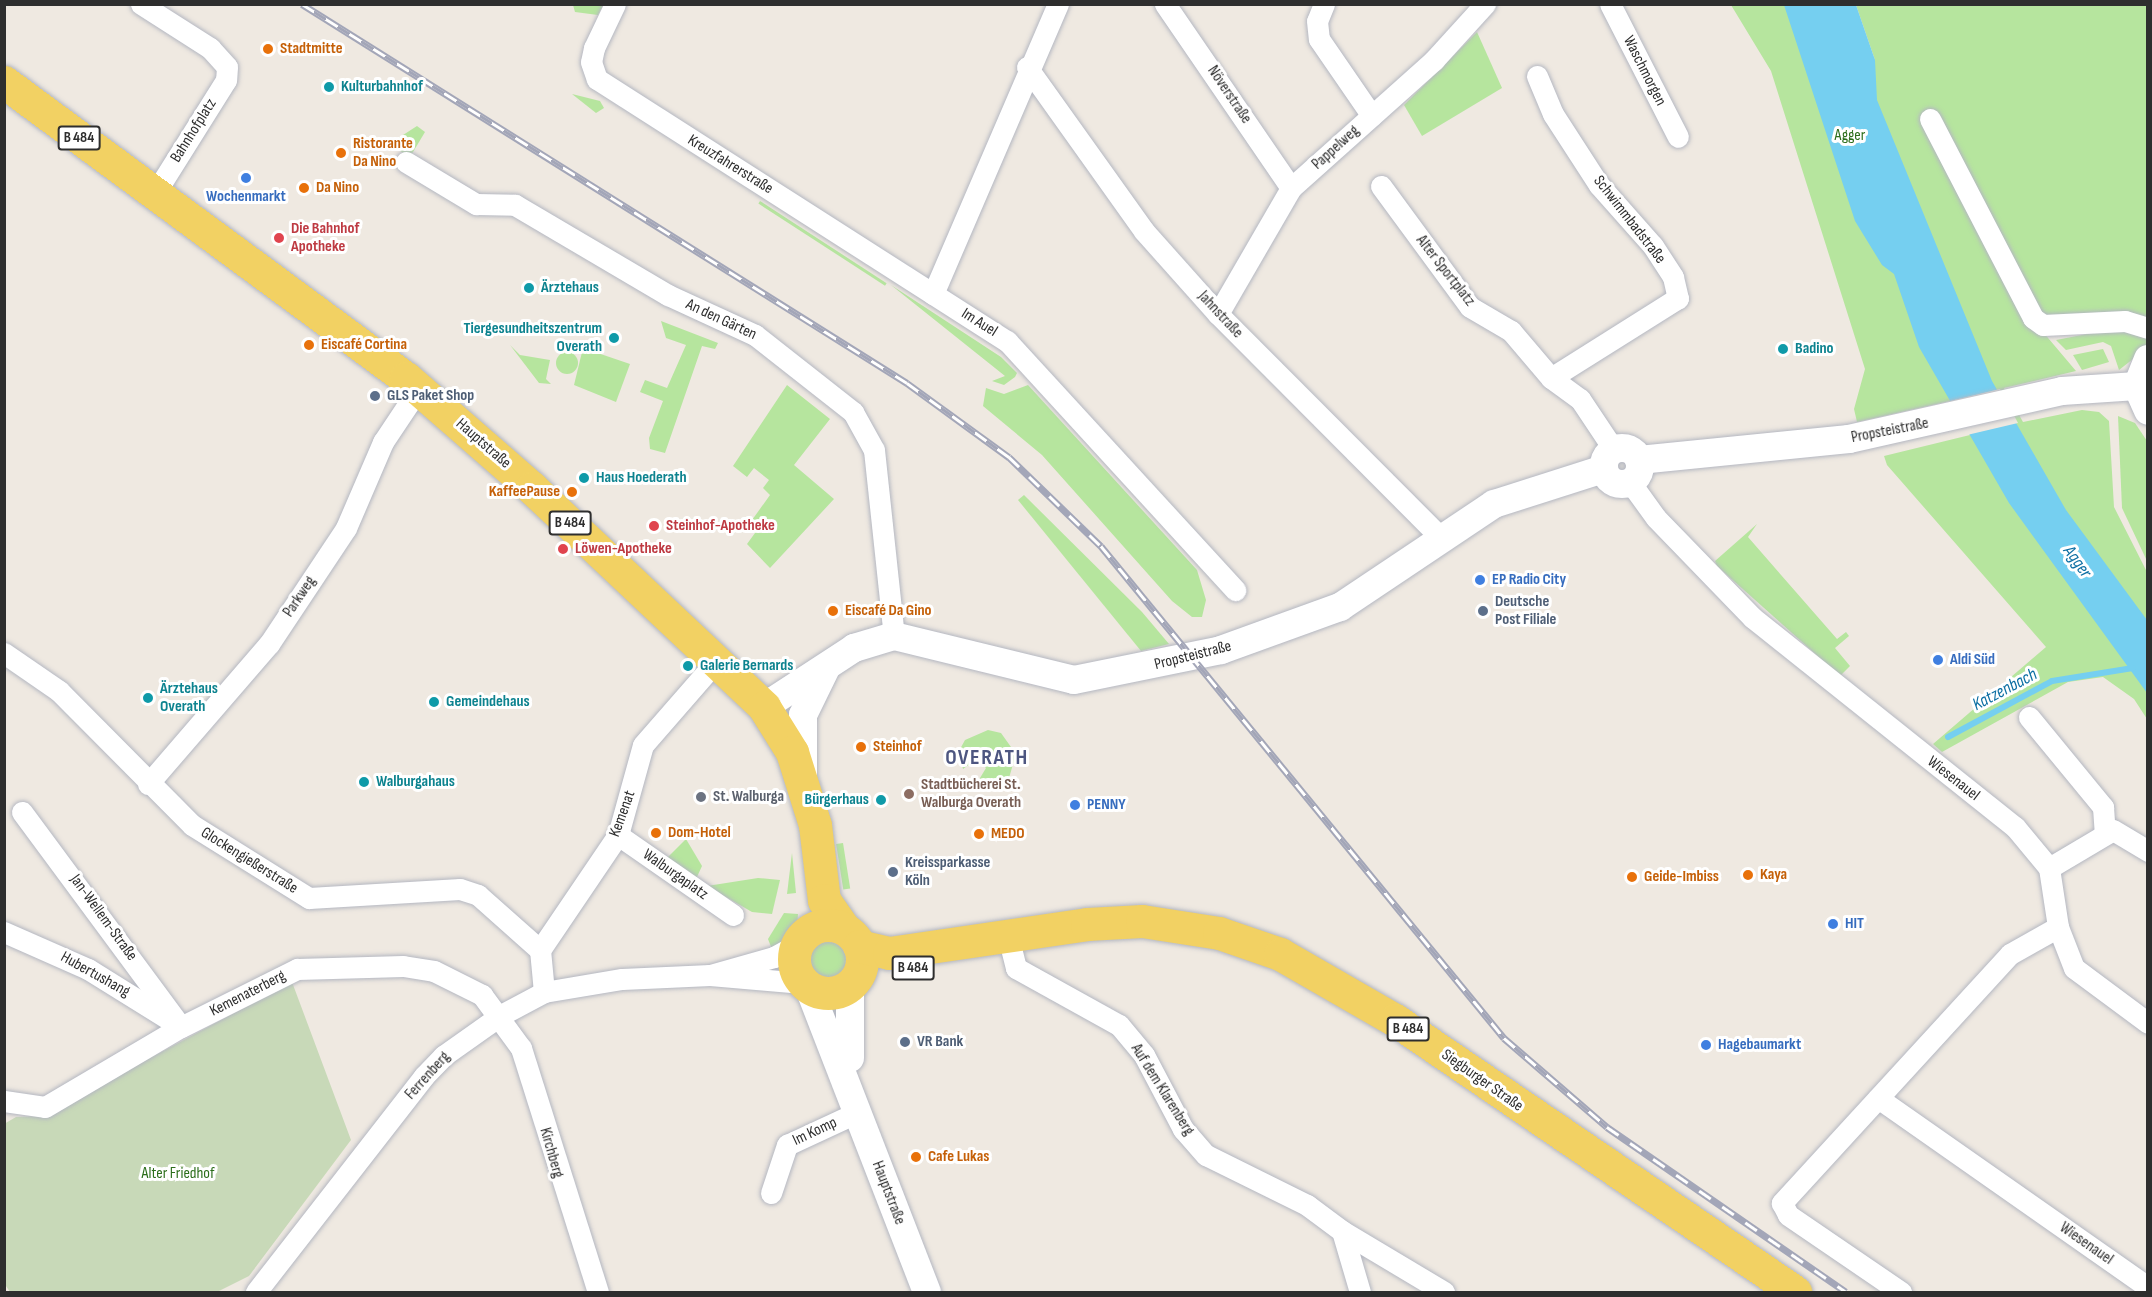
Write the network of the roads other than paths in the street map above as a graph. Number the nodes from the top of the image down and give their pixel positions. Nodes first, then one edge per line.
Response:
1 (141, 4) edge
2 (615, 4) edge
3 (1058, 4) edge
4 (1165, 4) edge
5 (1324, 4) edge
6 (1485, 4) edge
7 (1610, 4) edge
8 (1027, 67) junction
9 (1537, 76) dead end
10 (4, 82) edge
11 (1372, 116) junction
12 (1930, 119) dead end
13 (1678, 137) dead end
14 (406, 162) dead end
15 (1381, 186) dead end
16 (1291, 188) junction
17 (155, 193) junction
18 (933, 294) junction
19 (1218, 314) junction
20 (2148, 328) edge
21 (2148, 359) edge
22 (1551, 378) junction
23 (419, 388) junction
24 (2142, 399) edge
25 (1622, 465) junction
26 (1442, 539) junction
27 (1235, 590) dead end
28 (894, 636) junction
29 (4, 653) edge
30 (830, 663) junction
31 (704, 675) dead end
32 (764, 707) junction
33 (2029, 717) dead end
34 (148, 784) junction
35 (804, 796) junction
36 (22, 813) dead end
37 (2105, 833) junction
38 (618, 835) junction
39 (2148, 851) edge
40 (2049, 868) junction
41 (733, 915) dead end
42 (2058, 927) junction
43 (4, 932) edge
44 (1008, 936) junction
45 (852, 937) junction
46 (800, 941) junction
47 (967, 945) junction
48 (540, 950) junction
49 (710, 975) junction
50 (853, 983) junction
51 (806, 985) junction
52 (544, 992) junction
53 (501, 1015) junction
54 (2148, 1023) edge
55 (181, 1027) junction
56 (1878, 1098) junction
57 (4, 1101) edge
58 (853, 1103) junction
59 (771, 1193) dead end
60 (1342, 1231) junction
61 (2148, 1287) edge
62 (256, 1293) edge
63 (598, 1293) edge
64 (927, 1293) edge
65 (1360, 1293) edge
66 (1444, 1293) edge
67 (1795, 1293) edge
68 (1901, 1293) edge

1 - 17 street, Bahnhofplatz
2 - 18 street, Kreuzfahrerstraße
3 - 8 street
4 - 16 street, Növerstraße
5 - 11 street
6 - 11 street, Pappelweg
7 - 13 street, Waschmorgen
8 - 18 street
8 - 19 street, Jahnstraße
9 - 22 street, Schwimmbadstraße
10 - 17 main road, Hauptstraße / B 484
11 - 16 street, Pappelweg
12 - 20 street
14 - 28 street, An den Gärten
15 - 22 street, Alter Sportplatz
16 - 19 street, Pappelweg
17 - 23 main road, Hauptstraße / B 484
18 - 27 street, Im Auel
19 - 26 street, Jahnstraße
21 - 24 street, Propsteistraße
22 - 25 street, Alter Sportplatz
23 - 32 main road, Hauptstraße / B 484
23 - 34 street, Parkweg
24 - 25 street, Propsteistraße
25 - 26 street, Propsteistraße
25 - 40 street, Wiesenauel
26 - 28 street, Propsteistraße
28 - 30 street, Propsteistraße
29 - 34 street, Glockengießerstraße
30 - 32 street, Propsteistraße
30 - 35 street
31 - 38 street, Kemenat
32 - 35 main road, Hauptstraße / B 484
33 - 37 street
34 - 48 street, Glockengießerstraße
35 - 45 main road, Hauptstraße / B 484
35 - 46 main road, Hauptstraße / B 484
36 - 55 street, Jan-Wellem-Straße
37 - 39 street
37 - 40 street
38 - 41 street, Walburgaplatz
38 - 48 street, Kemenat
40 - 42 street
42 - 54 street
42 - 56 street
43 - 55 street, Hubertushang
44 - 47 main road, Siegburger Straße / B 484
44 - 60 street, Auf dem Klarenberg
44 - 67 main road, Siegburger Straße / B 484
45 - 46 main road, B 484
45 - 47 main road, Siegburger Straße / B 484
45 - 50 main road
46 - 49 street, Ferrenberg
46 - 51 main road, B 484
47 - 50 main road, Siegburger Straße / B 484
48 - 52 street
49 - 51 street, Ferrenberg
49 - 52 street, Ferrenberg
50 - 51 main road, B 484
50 - 58 street, Hauptstraße
51 - 58 street, Hauptstraße
52 - 53 street, Ferrenberg
53 - 55 street, Kemenaterberg
53 - 62 street, Ferrenberg
53 - 63 street, Kirchberg
55 - 57 street, Kemenaterberg
56 - 61 street, Wiesenauel
56 - 68 street
58 - 59 street, Im Komp
58 - 64 street, Hauptstraße
60 - 65 street
60 - 66 street, Auf dem Klarenberg

